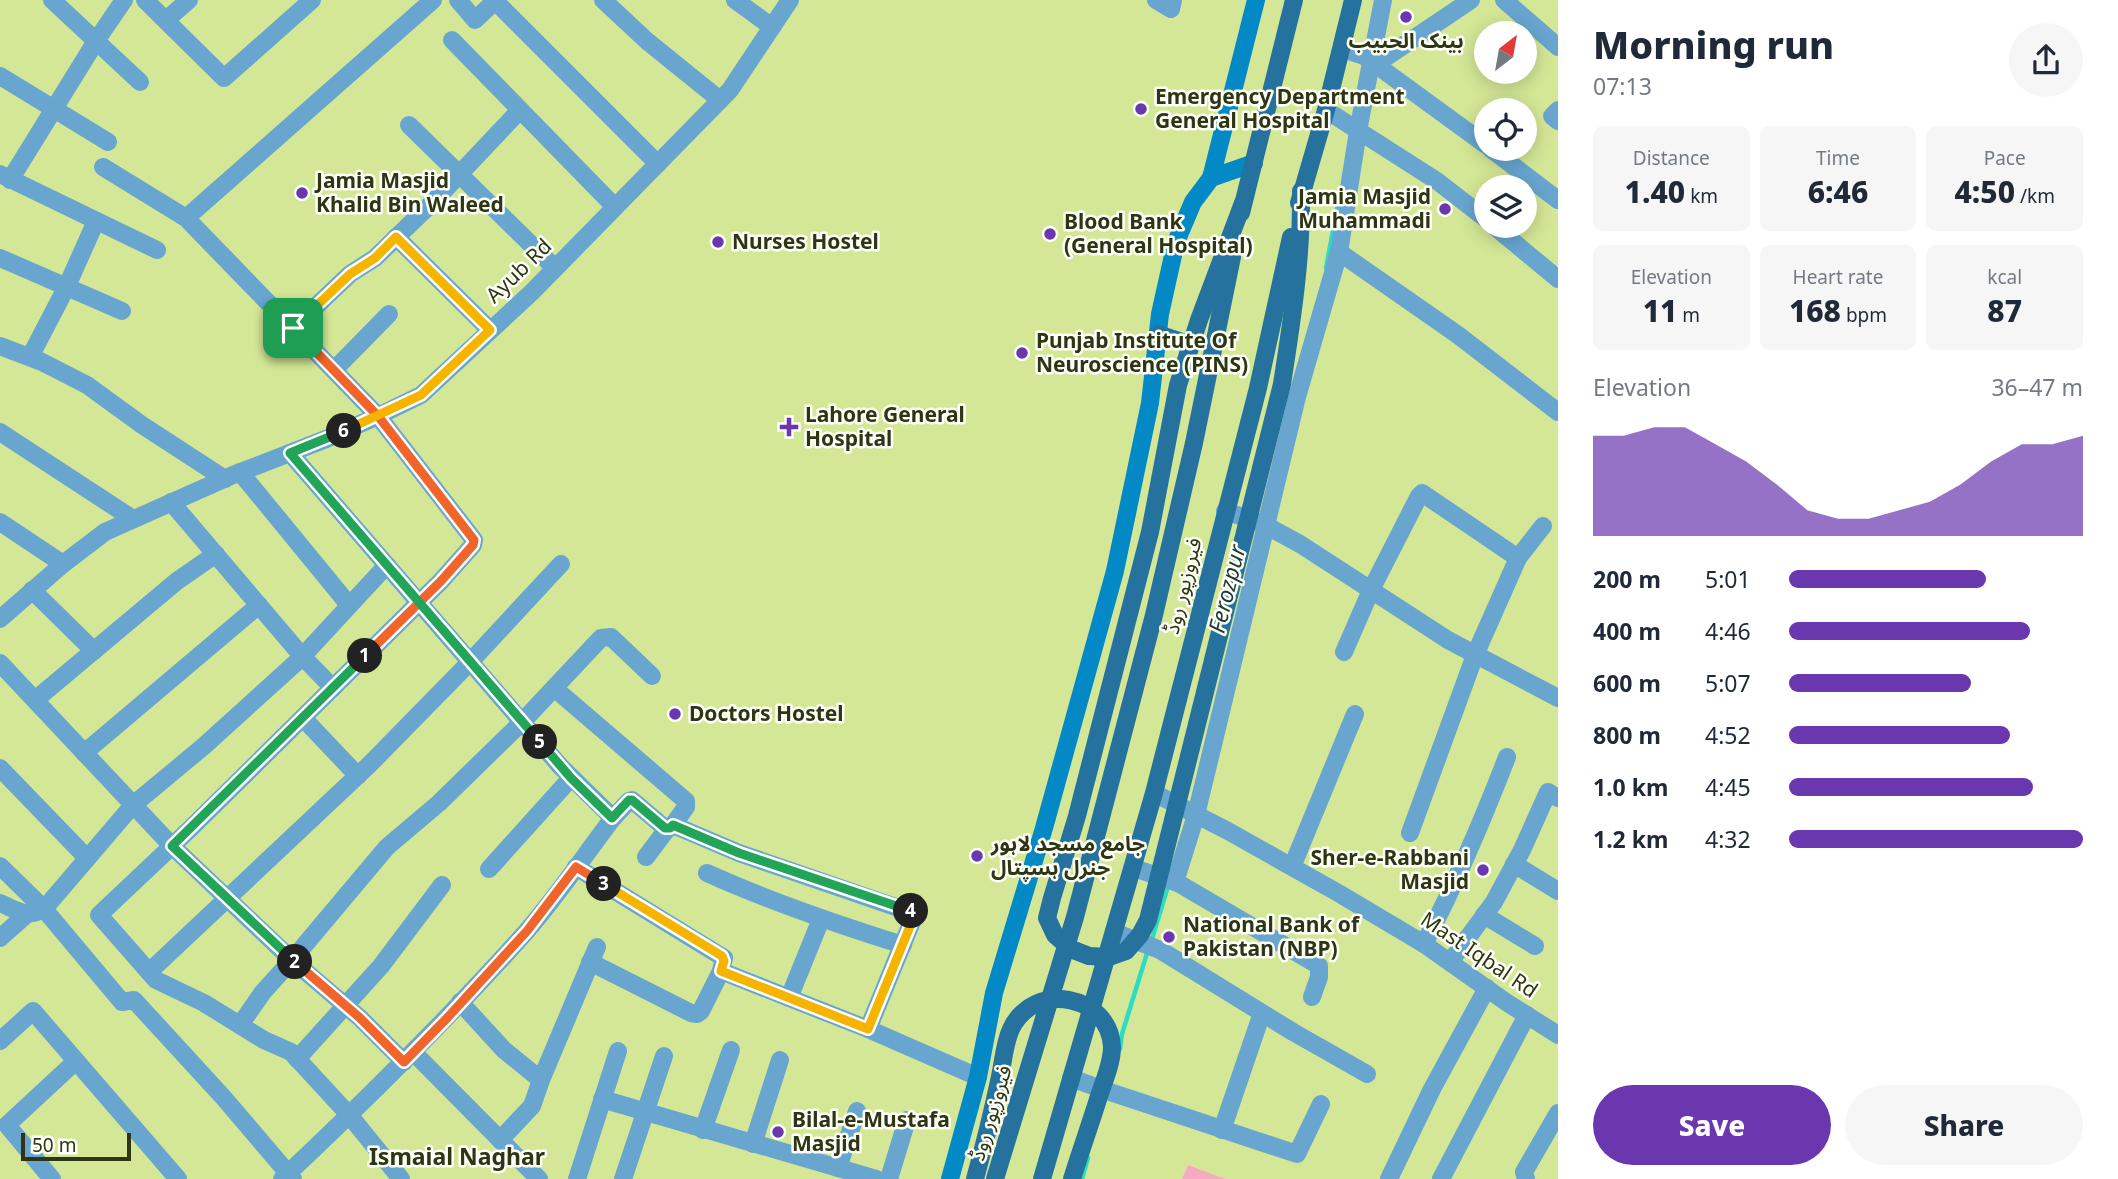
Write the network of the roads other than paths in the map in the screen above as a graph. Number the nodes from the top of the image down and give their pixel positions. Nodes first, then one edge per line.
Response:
1 (52, 0) edge
2 (124, 0) edge
3 (145, 0) edge
4 (189, 0) edge
5 (312, 0) edge
6 (433, 0) edge
7 (458, 0) edge
8 (496, 0) edge
9 (603, 0) edge
10 (735, 0) edge
11 (790, 0) edge
12 (1156, 0) edge
13 (1173, 0) edge
14 (1256, 0) edge
15 (1294, 0) edge
16 (1353, 0) edge
17 (1382, 0) edge
18 (1471, 0) edge
19 (1504, 0) edge
20 (166, 20) junction
21 (772, 27) junction
22 (452, 40) dead end
23 (96, 41) junction
24 (1558, 47) edge
25 (1342, 49) junction
26 (1373, 62) junction
27 (0, 76) edge
28 (140, 82) dead end
29 (720, 100) junction
30 (54, 109) junction
31 (520, 110) junction
32 (1326, 110) junction
33 (1558, 110) edge
34 (1558, 121) edge
35 (409, 125) dead end
36 (1358, 131) junction
37 (1474, 136) edge
38 (108, 142) dead end
39 (1507, 161) edge
40 (1254, 163) junction
41 (658, 164) junction
42 (103, 167) dead end
43 (459, 175) junction
44 (5, 177) edge
45 (1211, 178) junction
46 (1301, 191) junction
47 (1558, 200) edge
48 (1243, 203) junction
49 (615, 207) junction
50 (1474, 210) edge
51 (187, 218) junction
52 (96, 221) junction
53 (396, 237) junction
54 (1508, 238) edge
55 (157, 250) dead end
56 (1339, 252) junction
57 (0, 258) edge
58 (555, 268) junction
59 (1558, 279) edge
60 (67, 286) junction
61 (122, 311) dead end
62 (389, 314) dead end
63 (293, 328) junction
64 (490, 330) junction
65 (1158, 334) junction
66 (1191, 345) junction
67 (0, 346) edge
68 (30, 357) junction
69 (334, 370) junction
70 (1558, 412) edge
71 (378, 416) junction
72 (0, 432) edge
73 (290, 453) junction
74 (232, 476) junction
75 (171, 502) junction
76 (1225, 511) junction
77 (133, 519) junction
78 (0, 522) edge
79 (1265, 525) junction
80 (1543, 526) dead end
81 (216, 554) junction
82 (1518, 558) junction
83 (63, 564) junction
84 (561, 564) dead end
85 (387, 565) junction
86 (32, 590) junction
87 (1371, 590) junction
88 (419, 604) junction
89 (259, 605) junction
90 (349, 605) junction
91 (0, 619) edge
92 (94, 651) junction
93 (1344, 652) dead end
94 (1475, 655) junction
95 (302, 656) junction
96 (470, 662) junction
97 (0, 663) edge
98 (652, 676) dead end
99 (333, 688) junction
100 (554, 688) junction
101 (1558, 698) edge
102 (34, 700) junction
103 (1356, 714) dead end
104 (303, 718) junction
105 (522, 722) junction
106 (84, 753) junction
107 (1507, 757) dead end
108 (0, 768) edge
109 (358, 776) junction
110 (571, 778) junction
111 (1154, 793) junction
112 (1558, 798) edge
113 (133, 805) junction
114 (1196, 815) junction
115 (612, 818) junction
116 (670, 827) junction
117 (1410, 833) dead end
118 (172, 846) junction
119 (646, 857) dead end
120 (88, 858) junction
121 (1514, 864) junction
122 (0, 866) edge
123 (576, 867) junction
124 (1292, 867) junction
125 (1134, 868) junction
126 (489, 869) dead end
127 (707, 873) dead end
128 (1175, 882) junction
129 (442, 885) dead end
130 (1558, 891) edge
131 (228, 899) junction
132 (0, 903) edge
133 (35, 912) junction
134 (1484, 915) junction
135 (821, 919) junction
136 (1114, 932) junction
137 (0, 938) edge
138 (1424, 944) junction
139 (903, 946) junction
140 (1535, 946) dead end
141 (292, 960) junction
142 (1450, 962) junction
143 (721, 971) junction
144 (149, 972) junction
145 (1487, 988) junction
146 (1312, 997) dead end
147 (789, 998) junction
148 (460, 1002) junction
149 (346, 1006) junction
150 (1262, 1013) junction
151 (1527, 1015) junction
152 (240, 1025) junction
153 (868, 1029) junction
154 (1558, 1035) edge
155 (0, 1041) edge
156 (618, 1051) dead end
157 (731, 1051) dead end
158 (664, 1056) dead end
159 (409, 1057) junction
160 (297, 1059) junction
161 (780, 1060) dead end
162 (76, 1061) junction
163 (1367, 1074) dead end
164 (978, 1077) junction
165 (1071, 1078) junction
166 (541, 1080) junction
167 (602, 1099) junction
168 (1321, 1104) dead end
169 (857, 1111) dead end
170 (645, 1112) junction
171 (1558, 1113) edge
172 (350, 1116) junction
173 (907, 1120) dead end
174 (703, 1130) junction
175 (1222, 1130) junction
176 (500, 1140) junction
177 (753, 1144) junction
178 (838, 1168) junction
179 (288, 1177) edge
180 (52, 1179) edge
181 (178, 1179) edge
182 (401, 1179) edge
183 (539, 1179) edge
184 (577, 1179) edge
185 (623, 1179) edge
186 (876, 1179) edge
187 (889, 1179) edge
188 (950, 1179) edge
189 (975, 1179) edge
190 (995, 1179) edge
191 (1042, 1179) edge
192 (1072, 1179) edge
193 (1389, 1179) edge
194 (1441, 1179) edge
195 (1526, 1179) edge

1 - 23 street
2 - 23 street
3 - 20 street
4 - 20 street
5 - 20 street
6 - 51 street
7 - 8 street
8 - 41 street
9 - 29 street
10 - 21 street
11 - 21 street, Ayub Rd
12 - 13 street
14 - 45 street
15 - 40 main road, فیروزپور روڈ
16 - 25 main road, فیروزپور روڈ
17 - 26 street
18 - 26 street
19 - 24 street
21 - 29 street, Ayub Rd
22 - 31 street
23 - 28 street
23 - 30 street
25 - 26 street
25 - 32 main road, فیروزپور روڈ
26 - 36 street
26 - 37 street
27 - 30 street
29 - 41 street, Ayub Rd
30 - 38 street
30 - 44 street
31 - 43 street
31 - 49 street
32 - 36 street
32 - 46 main road, فیروزپور روڈ
33 - 34 street
35 - 43 street
36 - 50 street
36 - 56 street
39 - 47 street
40 - 45 street
40 - 48 main road, فیروزپور روڈ
41 - 49 street, Ayub Rd
42 - 51 street
43 - 53 street
43 - 58 street
44 - 52 street
45 - 65 street
46 - 66 main road
46 - 76 main road, فیروزپور روڈ
48 - 66 main road
48 - 190 main road, فیروزپور روڈ
49 - 58 street, Ayub Rd
51 - 63 street
52 - 55 street
52 - 60 street
53 - 63 street
53 - 64 street
54 - 59 street
56 - 70 street
56 - 79 street
57 - 60 street
58 - 64 street, Ayub Rd
60 - 61 street
60 - 68 street
62 - 69 street
63 - 69 street
64 - 71 street, Ayub Rd
65 - 66 main road
65 - 164 street
67 - 68 street
68 - 74 street
69 - 71 street
71 - 73 street, Ayub Rd
71 - 88 street
72 - 77 street
73 - 74 street, Ayub Rd
73 - 85 street
74 - 75 street, Ayub Rd
74 - 90 street
75 - 77 street, Ayub Rd
75 - 81 street
76 - 79 street
76 - 111 main road, فیروزپور روڈ
77 - 83 street, Ayub Rd
78 - 83 street
79 - 87 street
79 - 114 street
80 - 82 street
81 - 89 street
81 - 92 street
82 - 87 street
82 - 94 street
83 - 86 street, Ayub Rd
84 - 96 street
85 - 88 street
85 - 90 street
86 - 91 street, Ayub Rd
86 - 92 street
87 - 93 street
87 - 94 street
88 - 96 street
88 - 99 street
89 - 95 street
89 - 106 street
90 - 95 street
92 - 102 street
94 - 101 street
94 - 117 street
95 - 99 street
95 - 113 street
96 - 105 street
96 - 109 street
97 - 102 street
98 - 100 street
99 - 104 street
100 - 105 street
100 - 116 street
102 - 106 street
103 - 124 street
104 - 109 street
104 - 118 street
105 - 110 street
105 - 141 street
106 - 113 street
107 - 138 street
108 - 120 street
109 - 131 street
110 - 115 street
110 - 126 street
111 - 114 street, Mast Iqbal Rd
111 - 125 main road, فیروزپور روڈ
112 - 121 street
113 - 118 street
113 - 120 street
114 - 124 street, Mast Iqbal Rd
114 - 128 street
115 - 116 street
115 - 123 street
116 - 119 street
116 - 139 street
118 - 131 street
118 - 144 street
120 - 133 street
121 - 130 street
121 - 134 street
122 - 133 street
123 - 143 street
123 - 148 street
124 - 138 street, Mast Iqbal Rd
125 - 128 street
125 - 136 main road, فیروزپور روڈ
127 - 135 street
128 - 146 street
129 - 149 street
131 - 141 street
131 - 144 street
132 - 133 street
133 - 137 street
133 - 179 street
134 - 140 street
134 - 142 street
135 - 139 street
135 - 147 street
136 - 150 street
136 - 165 main road, فیروزپور روڈ
138 - 142 street, Mast Iqbal Rd
139 - 153 street
141 - 149 street
141 - 152 street
142 - 145 street, Mast Iqbal Rd
143 - 147 street
143 - 166 street
144 - 152 street
145 - 151 street, Mast Iqbal Rd
145 - 193 street
147 - 153 street
148 - 159 street
148 - 166 street
149 - 159 street
149 - 160 street
150 - 163 street
150 - 175 street
151 - 154 street, Mast Iqbal Rd
151 - 194 street
152 - 160 street
153 - 164 street
155 - 162 street
156 - 167 street
157 - 174 street
158 - 170 street
159 - 172 street
159 - 176 street
160 - 172 street
161 - 177 street
162 - 180 street
162 - 181 street
164 - 188 street
165 - 175 street
165 - 191 main road, فیروزپور روڈ
166 - 176 street
167 - 170 street
167 - 184 street
168 - 175 street
169 - 178 street
170 - 174 street
170 - 185 street
171 - 195 street
172 - 179 street
172 - 182 street
173 - 187 street
174 - 177 street
176 - 183 street
177 - 178 street
178 - 186 street
189 - 192 main road

